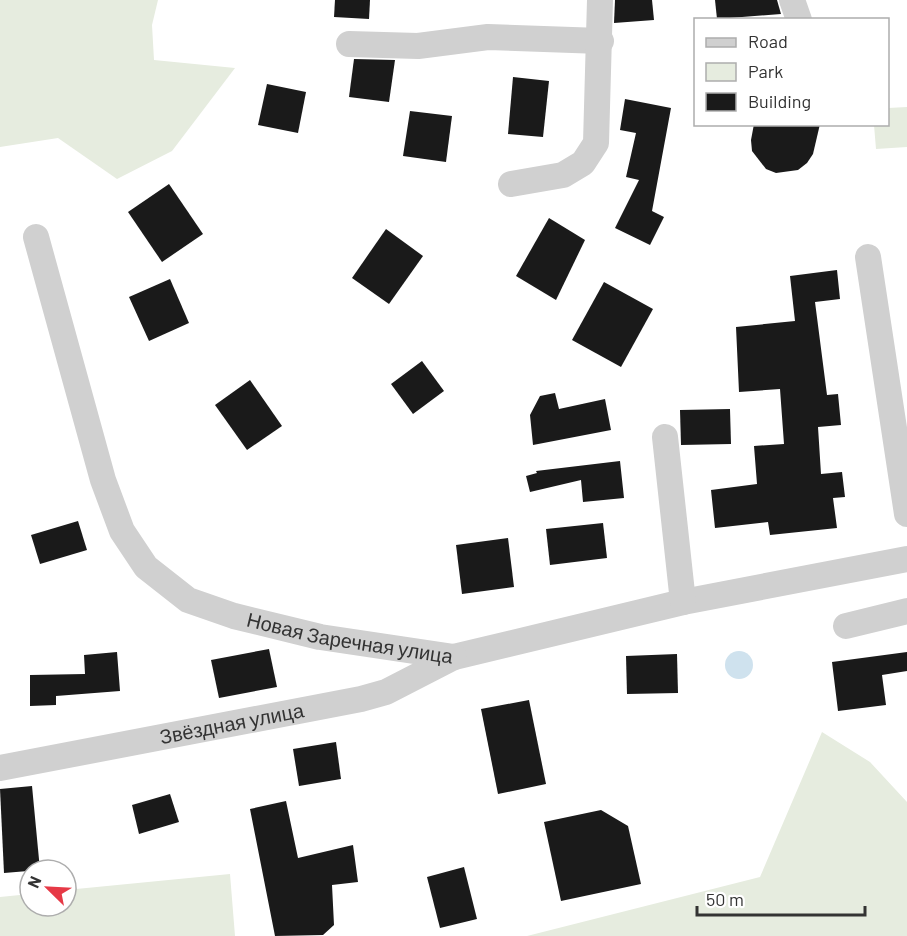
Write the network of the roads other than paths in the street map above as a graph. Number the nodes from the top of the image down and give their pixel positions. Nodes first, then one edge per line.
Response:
1 (600, 0) edge
2 (792, 0) edge
3 (798, 18) edge
4 (601, 41) junction
5 (349, 44) dead end
6 (511, 184) dead end
7 (36, 237) dead end
8 (868, 257) dead end
9 (665, 437) dead end
10 (907, 514) edge
11 (907, 559) edge
12 (683, 602) junction
13 (907, 611) edge
14 (846, 626) dead end
15 (454, 657) junction
16 (0, 768) edge

1 - 4 street
2 - 3 street
4 - 5 street
4 - 6 street
7 - 15 street, Новая Заречная улица
8 - 10 street
9 - 12 street
11 - 12 street, Новая Заречная улица
12 - 15 street, Новая Заречная улица
13 - 14 street
15 - 16 street, Звёздная улица

